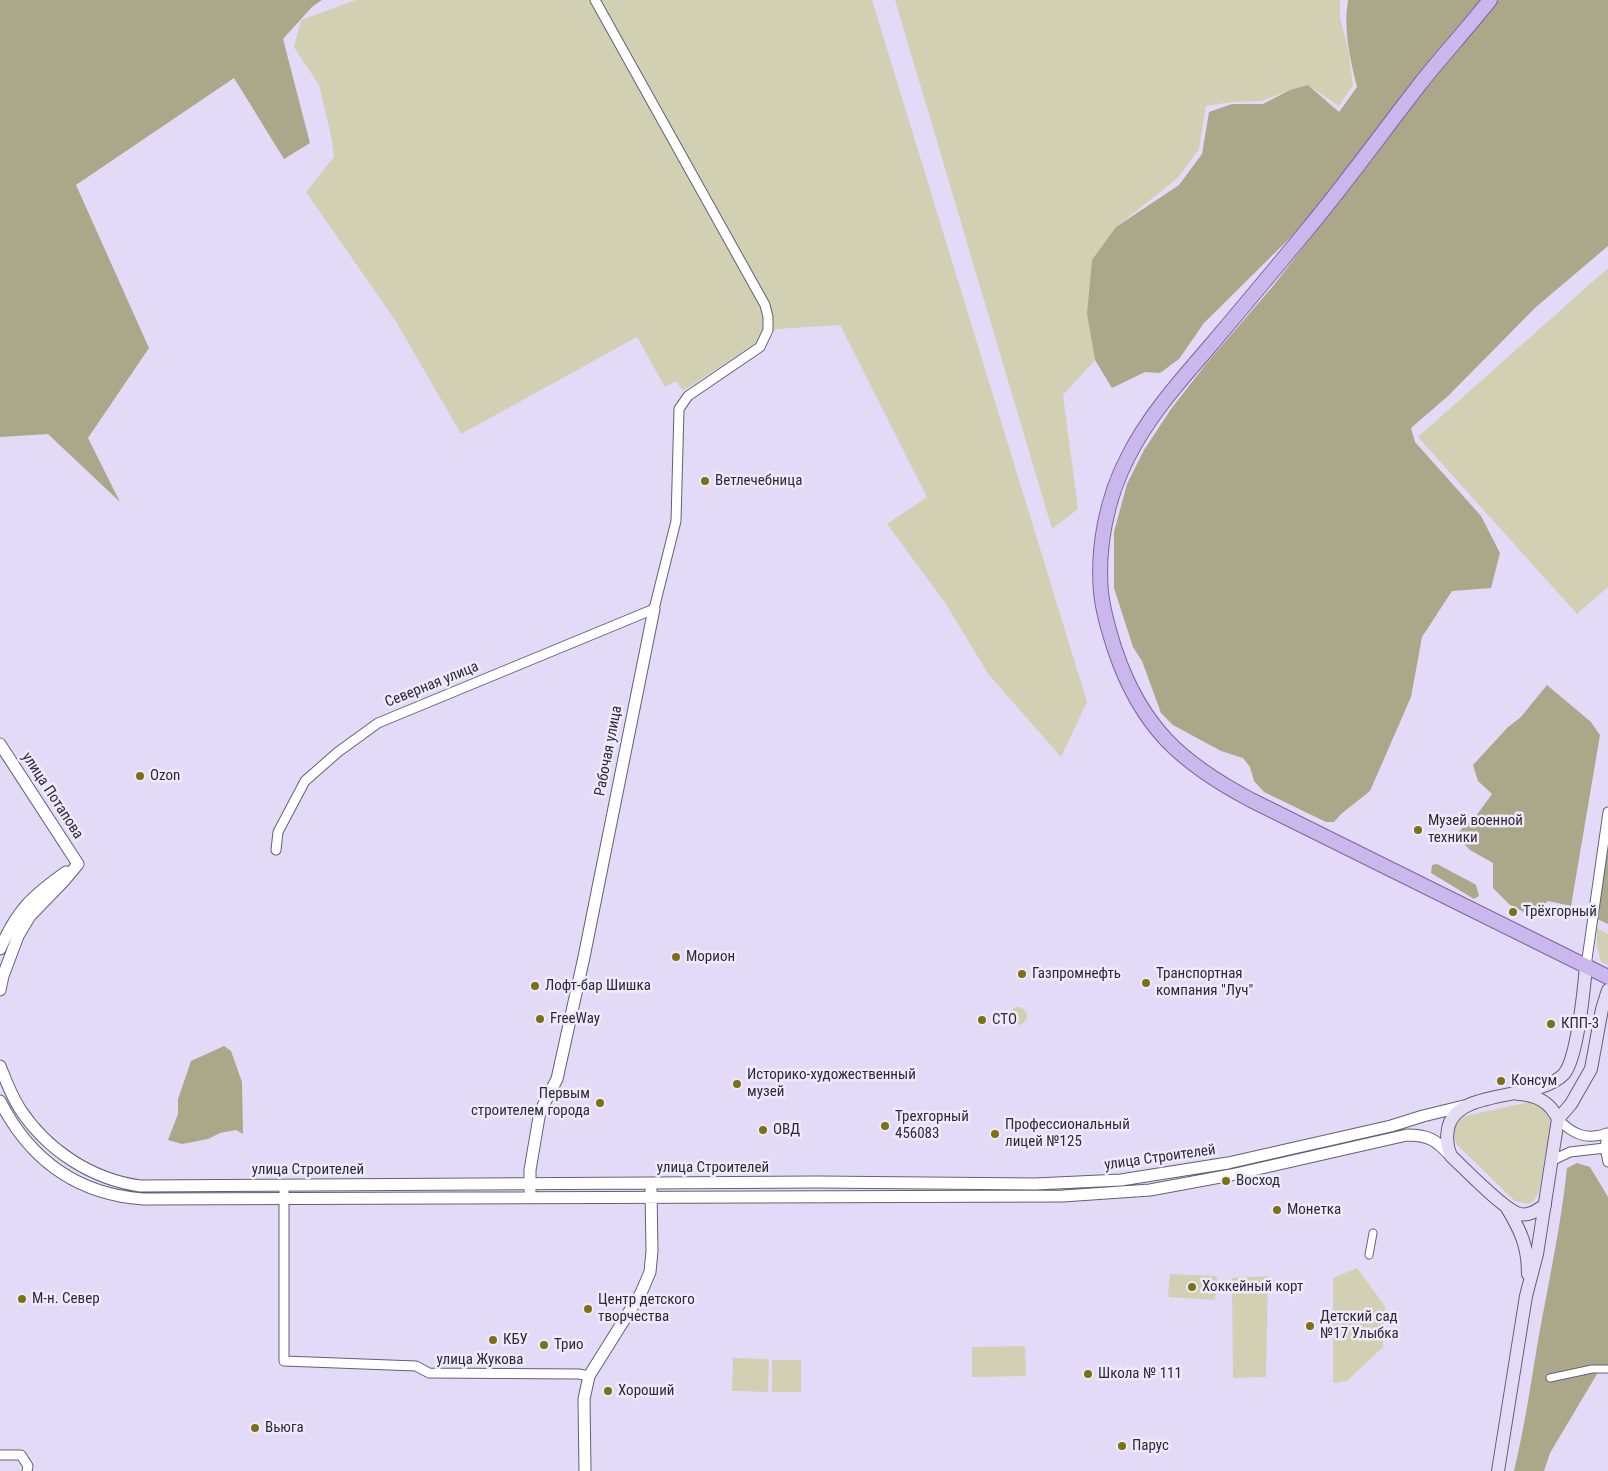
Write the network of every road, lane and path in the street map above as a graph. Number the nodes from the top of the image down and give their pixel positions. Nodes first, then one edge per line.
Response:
1 (595, 0) edge
2 (1490, 0) edge
3 (654, 609) junction
4 (0, 744) edge
5 (1608, 812) edge
6 (276, 850) dead end
7 (78, 864) junction
8 (0, 949) edge
9 (1586, 966) junction
10 (1608, 977) edge
11 (0, 990) edge
12 (1608, 990) edge
13 (0, 1066) edge
14 (1511, 1094) junction
15 (0, 1101) edge
16 (1472, 1104) junction
17 (1558, 1119) junction
18 (1605, 1148) junction
19 (1451, 1156) junction
20 (1551, 1161) junction
21 (1608, 1162) edge
22 (651, 1183) junction
23 (530, 1184) junction
24 (284, 1185) junction
25 (530, 1197) junction
26 (651, 1197) junction
27 (284, 1199) junction
28 (1545, 1205) junction
29 (1507, 1207) junction
30 (1373, 1233) dead end
31 (1369, 1255) dead end
32 (1526, 1296) junction
33 (1608, 1369) edge
34 (589, 1376) junction
35 (1550, 1378) dead end
36 (1, 1455) edge
37 (27, 1471) edge
38 (585, 1471) edge
39 (1498, 1471) edge

1 - 3 street, Рабочая улица
2 - 9 main road
3 - 6 street, Северная улица
3 - 23 street, Рабочая улица
4 - 7 street, улица Потапова
5 - 9 street
7 - 8 street
7 - 11 street
9 - 10 main road
9 - 14 main road
12 - 17 main road
13 - 24 street, улица Строителей
14 - 16 main road
14 - 17 main road
15 - 27 street, улица Строителей
16 - 19 main road
16 - 22 street, улица Строителей
17 - 18 street
17 - 20 main road
18 - 20 street
18 - 21 street
19 - 26 street, улица Строителей
19 - 29 main road
20 - 28 main road
22 - 23 street, улица Строителей
22 - 26 street
23 - 24 street, улица Строителей
23 - 25 street, Рабочая улица
24 - 27 street
25 - 26 street, улица Строителей
25 - 27 street, улица Строителей
26 - 34 street
27 - 34 street, улица Жукова
28 - 29 main road
28 - 32 main road
29 - 32 main road
30 - 31 street
32 - 39 main road
33 - 35 street
34 - 38 street
36 - 37 street

